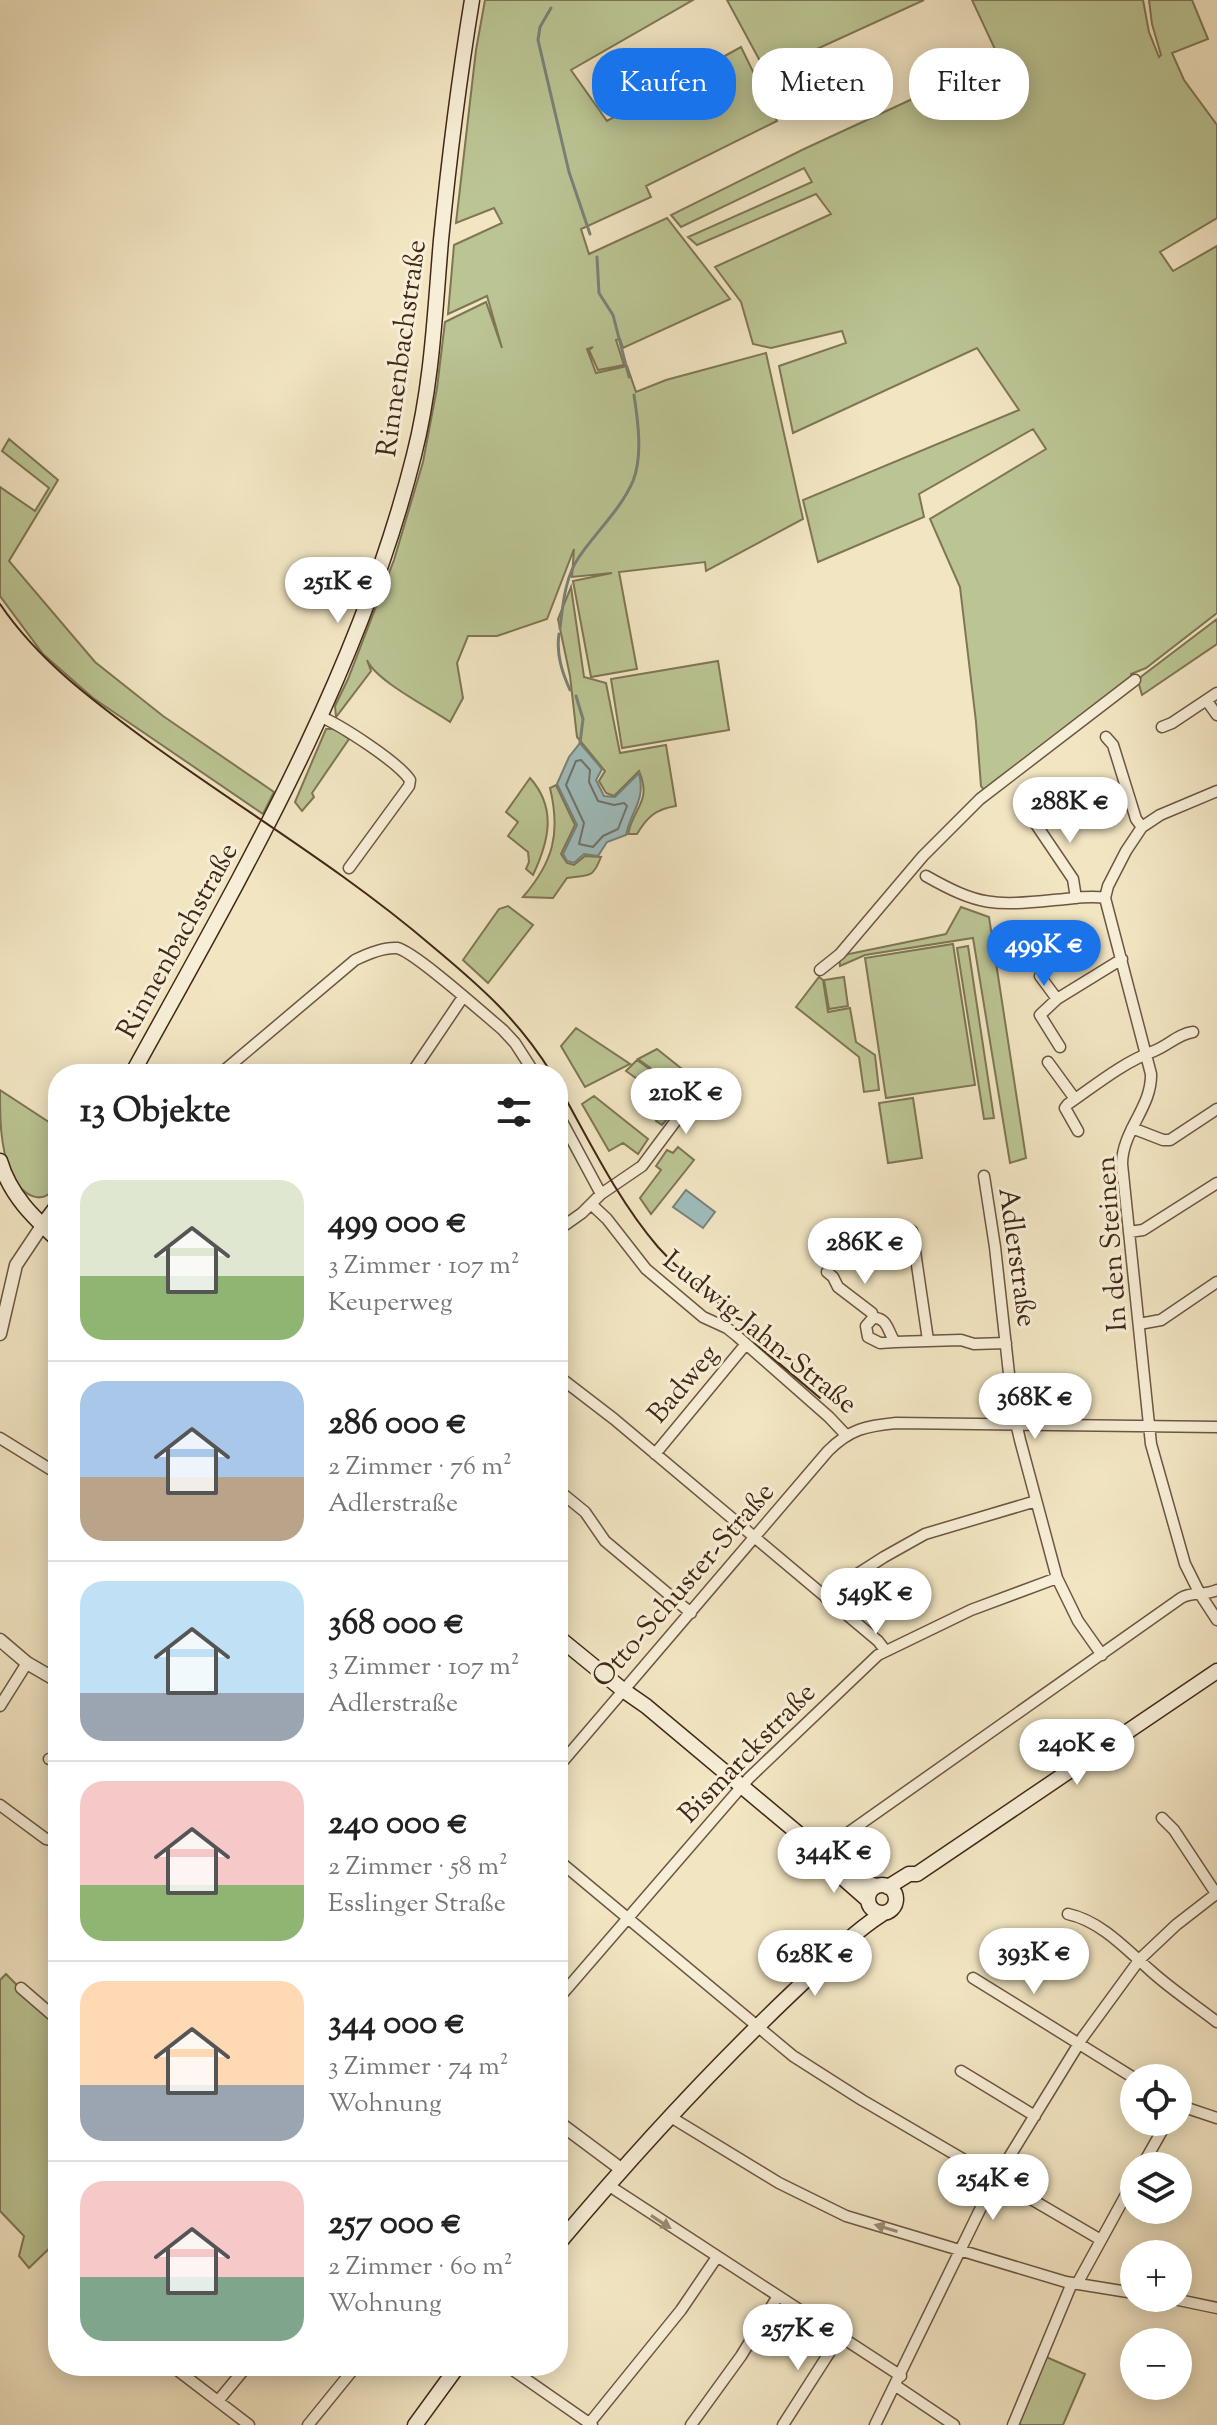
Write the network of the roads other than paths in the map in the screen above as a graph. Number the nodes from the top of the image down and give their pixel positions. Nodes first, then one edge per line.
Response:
1 (472, 0) edge
2 (1135, 680) dead end
3 (1217, 693) edge
4 (1207, 701) junction
5 (1217, 715) edge
6 (319, 716) junction
7 (1162, 727) dead end
8 (1106, 737) dead end
9 (1217, 791) edge
10 (1024, 797) dead end
11 (1142, 827) junction
12 (349, 868) dead end
13 (926, 876) dead end
14 (1076, 898) junction
15 (1105, 898) junction
16 (1122, 959) junction
17 (820, 970) dead end
18 (1040, 976) dead end
19 (463, 997) junction
20 (1057, 999) junction
21 (1193, 1032) dead end
22 (1060, 1047) dead end
23 (1147, 1053) junction
24 (1048, 1062) dead end
25 (138, 1064) edge
26 (232, 1064) edge
27 (418, 1064) edge
28 (529, 1064) edge
29 (698, 1091) dead end
30 (1075, 1099) junction
31 (1217, 1109) edge
32 (1132, 1128) junction
33 (1078, 1131) dead end
34 (568, 1133) edge
35 (0, 1161) edge
36 (984, 1176) dead end
37 (1217, 1183) edge
38 (601, 1194) junction
39 (591, 1204) junction
40 (48, 1218) edge
41 (568, 1222) edge
42 (42, 1226) junction
43 (48, 1231) edge
44 (912, 1231) dead end
45 (1129, 1232) junction
46 (827, 1272) dead end
47 (1217, 1282) edge
48 (873, 1318) junction
49 (1139, 1324) junction
50 (0, 1334) edge
51 (928, 1340) junction
52 (895, 1342) junction
53 (1006, 1343) junction
54 (746, 1344) junction
55 (568, 1383) edge
56 (1016, 1424) junction
57 (1148, 1426) junction
58 (1217, 1427) edge
59 (846, 1435) junction
60 (0, 1438) edge
61 (655, 1454) junction
62 (48, 1468) edge
63 (568, 1498) edge
64 (1036, 1501) junction
65 (755, 1537) junction
66 (1057, 1578) junction
67 (1217, 1590) edge
68 (1200, 1594) junction
69 (826, 1598) junction
70 (691, 1613) junction
71 (1217, 1620) edge
72 (0, 1640) edge
73 (568, 1645) edge
74 (885, 1650) junction
75 (1102, 1655) junction
76 (27, 1663) junction
77 (1217, 1671) edge
78 (48, 1675) edge
79 (623, 1690) junction
80 (0, 1706) edge
81 (568, 1755) edge
82 (740, 1788) junction
83 (0, 1805) edge
84 (1162, 1818) dead end
85 (48, 1839) edge
86 (827, 1860) junction
87 (568, 1868) edge
88 (887, 1890) junction
89 (1216, 1894) edge
90 (868, 1902) junction
91 (882, 1914) junction
92 (1068, 1914) dead end
93 (628, 1918) junction
94 (846, 1940) junction
95 (1140, 1959) junction
96 (973, 1978) dead end
97 (568, 1987) edge
98 (21, 1988) dead end
99 (48, 2011) edge
100 (1217, 2022) edge
101 (755, 2027) junction
102 (1079, 2044) junction
103 (1120, 2069) edge
104 (961, 2071) dead end
105 (1192, 2110) edge
106 (669, 2116) junction
107 (1035, 2116) junction
108 (1217, 2118) edge
109 (568, 2129) edge
110 (621, 2169) junction
111 (996, 2178) junction
112 (608, 2185) junction
113 (1120, 2205) edge
114 (568, 2232) edge
115 (1101, 2240) junction
116 (961, 2250) junction
117 (717, 2257) junction
118 (1074, 2283) junction
119 (1120, 2291) edge
120 (778, 2296) junction
121 (1192, 2303) edge
122 (1217, 2308) edge
123 (840, 2336) junction
124 (185, 2376) edge
125 (239, 2376) edge
126 (348, 2376) edge
127 (451, 2376) edge
128 (521, 2376) edge
129 (898, 2381) junction
130 (218, 2401) junction
131 (590, 2424) edge
132 (249, 2425) edge
133 (308, 2425) edge
134 (415, 2425) edge
135 (691, 2425) edge
136 (783, 2425) edge
137 (875, 2425) edge
138 (954, 2425) edge
139 (1013, 2425) edge

1 - 6 main road, Rinnenbachstraße
2 - 17 street
3 - 4 street
4 - 5 street
4 - 7 street
6 - 12 street
6 - 25 main road, Rinnenbachstraße
8 - 11 street
9 - 11 street
10 - 14 street
11 - 15 street
13 - 14 street
14 - 15 street
15 - 16 street, In den Steinen
16 - 20 street
16 - 23 street, In den Steinen
18 - 20 street
19 - 26 street
19 - 27 street
19 - 28 street
20 - 22 street
21 - 23 street
23 - 30 street
23 - 32 street, In den Steinen
24 - 30 street
29 - 38 street
30 - 33 street
31 - 32 street
32 - 45 street, In den Steinen
34 - 38 street
35 - 42 main road
36 - 53 street, Adlerstraße
37 - 45 street
38 - 39 street
39 - 41 street
39 - 54 street, Ludwig-Jahn-Straße
40 - 42 main road
42 - 43 main road
42 - 50 street
44 - 51 street
45 - 49 street, In den Steinen
46 - 48 street
47 - 49 street
48 - 52 street
48 - 52 street
49 - 57 street, In den Steinen
51 - 52 street, Adlerstraße
51 - 53 street, Adlerstraße
53 - 56 street, Adlerstraße
54 - 59 street, Ludwig-Jahn-Straße
54 - 61 street, Badweg
55 - 61 street
56 - 57 street, Ludwig-Jahn-Straße
56 - 59 street, Ludwig-Jahn-Straße
56 - 64 street, Adlerstraße
57 - 58 street, Ludwig-Jahn-Straße
57 - 68 street, In den Steinen
59 - 65 street, Otto-Schuster-Straße
60 - 62 street
61 - 65 street
63 - 70 street
64 - 66 street, Adlerstraße
64 - 69 street
65 - 69 street
65 - 70 street, Otto-Schuster-Straße
66 - 74 street, Bismarckstraße
66 - 75 street, Adlerstraße
67 - 68 street
68 - 71 street, In den Steinen
68 - 75 street
69 - 74 street
70 - 79 street, Otto-Schuster-Straße
72 - 76 street
73 - 79 main road
74 - 82 street, Bismarckstraße
75 - 86 street
76 - 78 street
76 - 80 street
77 - 88 main road
79 - 81 street, Otto-Schuster-Straße
79 - 82 main road
82 - 86 main road
82 - 93 street, Bismarckstraße
83 - 85 street
84 - 89 street
86 - 88 main road
86 - 90 main road
87 - 93 street
88 - 90 main road
88 - 91 main road
89 - 95 street
90 - 91 main road
90 - 94 main road
91 - 94 main road
92 - 95 street
93 - 97 street, Bismarckstraße
93 - 101 street
94 - 101 main road
95 - 100 street
95 - 102 street
96 - 102 street
98 - 99 street
101 - 106 main road
101 - 111 street
102 - 103 street
102 - 107 street
104 - 107 street
105 - 108 street
106 - 110 main road
116 -> 106 street
107 - 111 street
109 - 110 street
110 - 112 main road
111 - 115 street
111 - 116 street
112 - 114 main road
112 -> 117 street
113 - 115 street
115 - 118 street
116 - 118 street
116 - 129 street
117 - 120 street
117 - 131 street
118 - 119 street
118 - 139 street
120 - 123 street
120 - 135 street
121 - 122 street
123 - 129 street
123 - 136 street
124 - 130 street
125 - 130 street
126 - 133 street
127 - 134 main road
128 - 131 street
129 - 137 street
129 - 138 street
130 - 132 street

